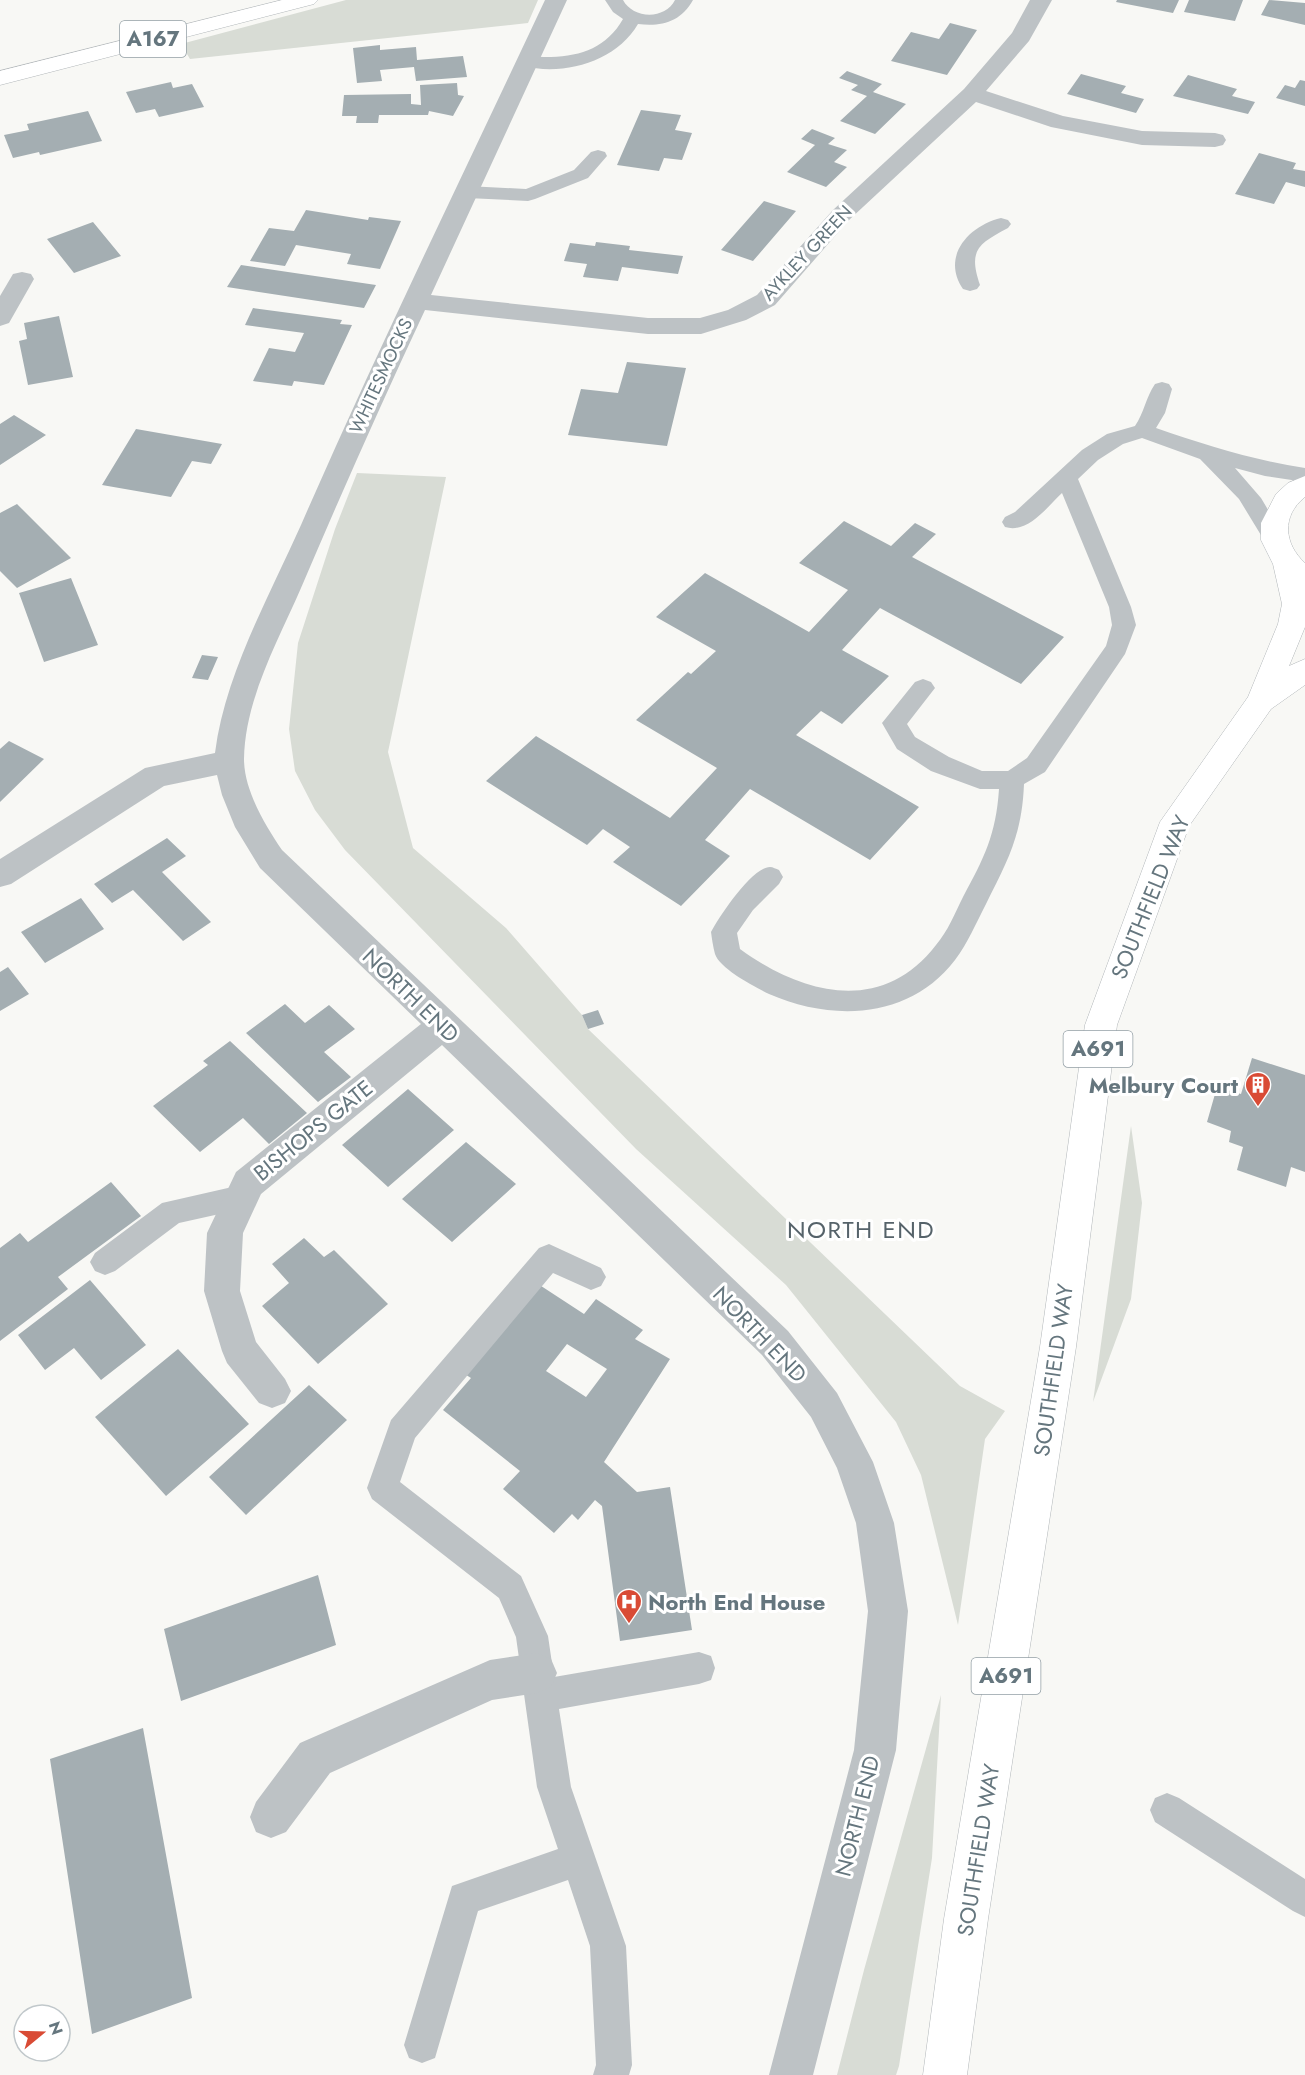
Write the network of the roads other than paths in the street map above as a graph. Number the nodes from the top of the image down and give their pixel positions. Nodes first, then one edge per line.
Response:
1 (307, 0) edge
2 (556, 0) edge
3 (614, 0) edge
4 (684, 0) edge
5 (1041, 0) edge
6 (182, 11) dead end
7 (633, 17) junction
8 (529, 62) junction
9 (0, 63) edge
10 (0, 78) edge
11 (972, 94) junction
12 (1215, 140) dead end
13 (598, 156) dead end
14 (467, 192) junction
15 (1001, 224) dead end
16 (22, 279) dead end
17 (970, 285) dead end
18 (416, 301) junction
19 (0, 318) edge
20 (1162, 388) dead end
21 (1143, 432) junction
22 (1205, 453) junction
23 (1305, 475) edge
24 (1066, 477) junction
25 (1305, 485) edge
26 (1013, 522) dead end
27 (1289, 561) edge
28 (1305, 670) edge
29 (923, 688) dead end
30 (1261, 701) junction
31 (230, 760) junction
32 (1012, 780) junction
33 (0, 875) edge
34 (770, 877) dead end
35 (443, 1025) junction
36 (241, 1198) junction
37 (105, 1262) dead end
38 (591, 1277) dead end
39 (272, 1391) dead end
40 (699, 1668) dead end
41 (539, 1684) junction
42 (1167, 1810) dead end
43 (271, 1817) dead end
44 (579, 1859) junction
45 (1305, 1899) edge
46 (422, 2044) dead end
47 (611, 2075) edge
48 (790, 2075) edge
49 (945, 2075) edge

1 - 10 highway, A167
2 - 8 street, WHITESMOCKS
3 - 7 lane
4 - 7 lane
5 - 11 street, AYKLEY GREEN
6 - 9 highway, A167
7 - 8 lane
8 - 14 street, WHITESMOCKS
11 - 12 street
11 - 18 street, AYKLEY GREEN
13 - 14 lane
14 - 18 street, WHITESMOCKS
15 - 17 lane
16 - 19 street
18 - 31 street, WHITESMOCKS
20 - 21 lane
21 - 22 lane
21 - 24 lane
22 - 23 lane
22 - 27 lane
24 - 26 lane
24 - 32 lane
25 - 27 highway, SOUTHFIELD WAY
27 - 30 highway, SOUTHFIELD WAY / A691
28 - 30 highway, SOUTHFIELD WAY / A691
29 - 32 lane
30 - 49 highway, SOUTHFIELD WAY / A691
31 - 33 street
31 - 35 street, NORTH END
32 - 34 lane
35 - 36 street, BISHOPS GATE
35 - 48 street, NORTH END
36 - 37 lane
36 - 39 street, BISHOPS GATE
38 - 41 lane
40 - 41 lane
41 - 43 street
41 - 44 lane
42 - 45 lane
44 - 46 lane
44 - 47 lane

